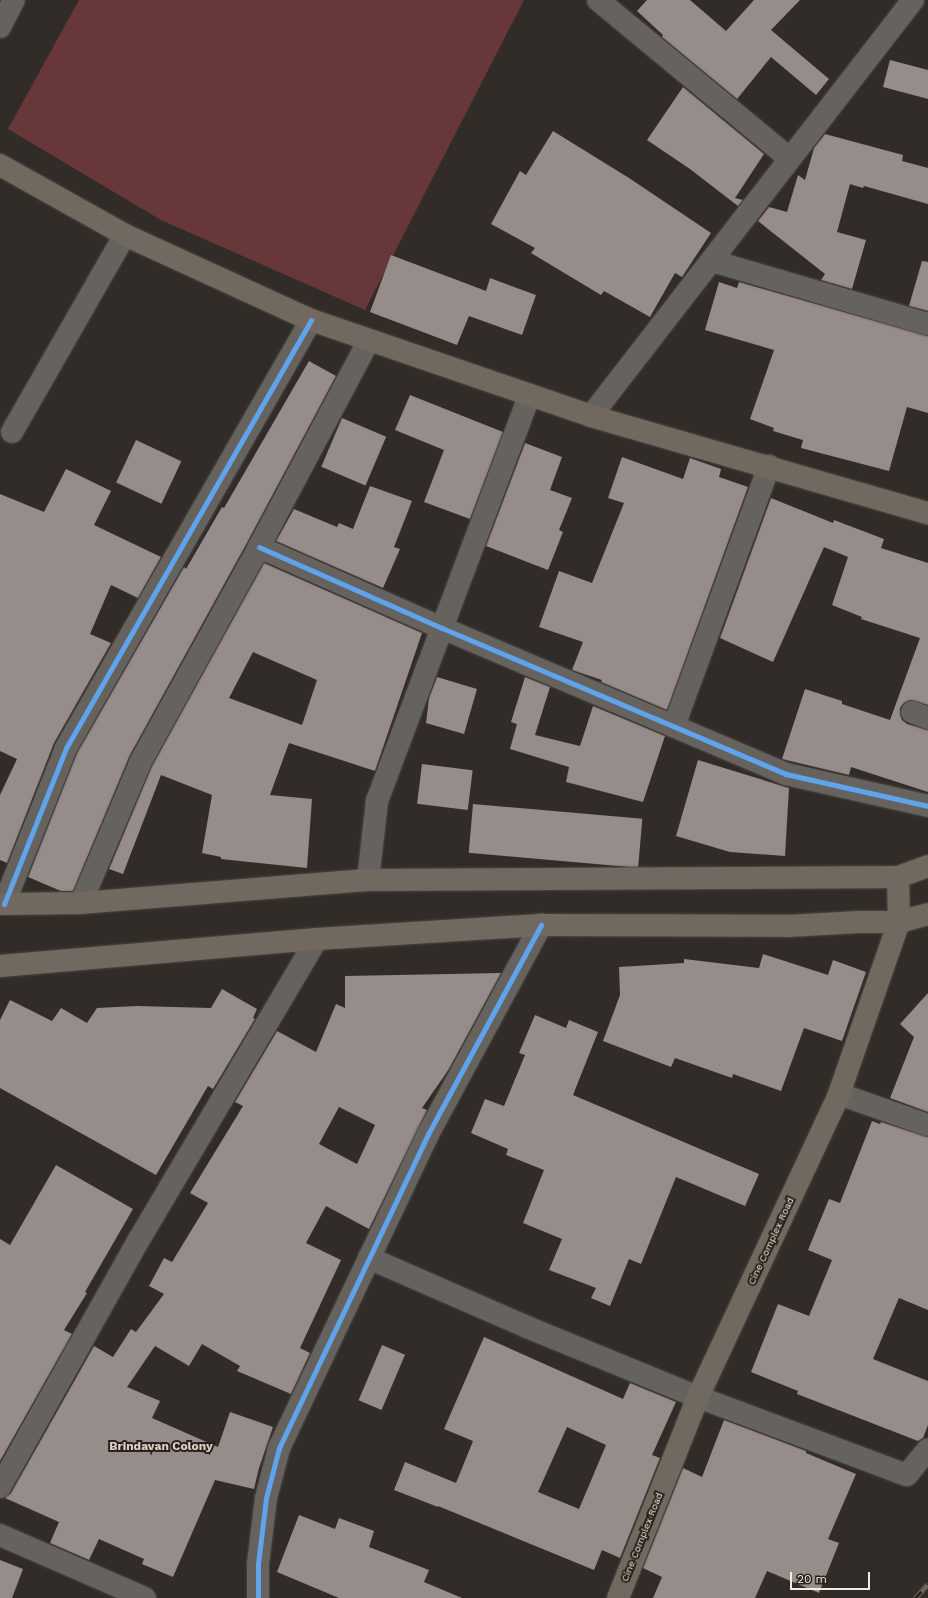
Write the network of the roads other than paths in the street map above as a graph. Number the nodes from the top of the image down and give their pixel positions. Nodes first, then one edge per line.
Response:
1 (14, 0) edge
2 (598, 0) edge
3 (913, 0) edge
4 (0, 27) edge
5 (790, 160) junction
6 (0, 165) edge
7 (125, 235) junction
8 (712, 261) junction
9 (311, 320) junction
10 (928, 324) edge
11 (369, 340) junction
12 (530, 395) junction
13 (591, 416) junction
14 (12, 432) dead end
15 (769, 466) junction
16 (928, 513) edge
17 (258, 547) junction
18 (442, 628) junction
19 (674, 726) junction
20 (928, 806) edge
21 (928, 866) edge
22 (898, 876) junction
23 (368, 880) junction
24 (81, 903) junction
25 (2, 904) edge
26 (928, 914) edge
27 (899, 922) junction
28 (541, 925) junction
29 (317, 939) junction
30 (0, 966) edge
31 (839, 1094) junction
32 (928, 1125) edge
33 (369, 1258) junction
34 (698, 1397) junction
35 (928, 1449) edge
36 (0, 1487) edge
37 (0, 1535) edge
38 (145, 1598) edge
39 (258, 1598) edge
40 (618, 1598) edge

1 - 4 street
2 - 5 street
3 - 5 street
5 - 8 street
6 - 7 main road
7 - 9 main road
7 - 14 street
8 - 10 street
8 - 13 street
9 - 11 main road
9 - 25 street
11 - 12 main road
11 - 17 street
12 - 13 main road
12 - 18 street
13 - 15 main road
15 - 16 main road
15 - 19 street
17 - 18 street
17 - 24 street
18 - 19 street
18 - 23 street
19 - 20 street
21 - 22 main road
22 - 23 main road
22 - 27 main road, Cine Complex Road
23 - 24 main road
24 - 25 main road
26 - 27 main road
27 - 28 main road
27 - 31 main road, Cine Complex Road
28 - 29 main road
28 - 33 street
29 - 30 main road
29 - 36 street
31 - 32 street
31 - 34 main road, Cine Complex Road
33 - 34 street
33 - 39 street
34 - 35 street
34 - 40 main road, Cine Complex Road
37 - 38 street

